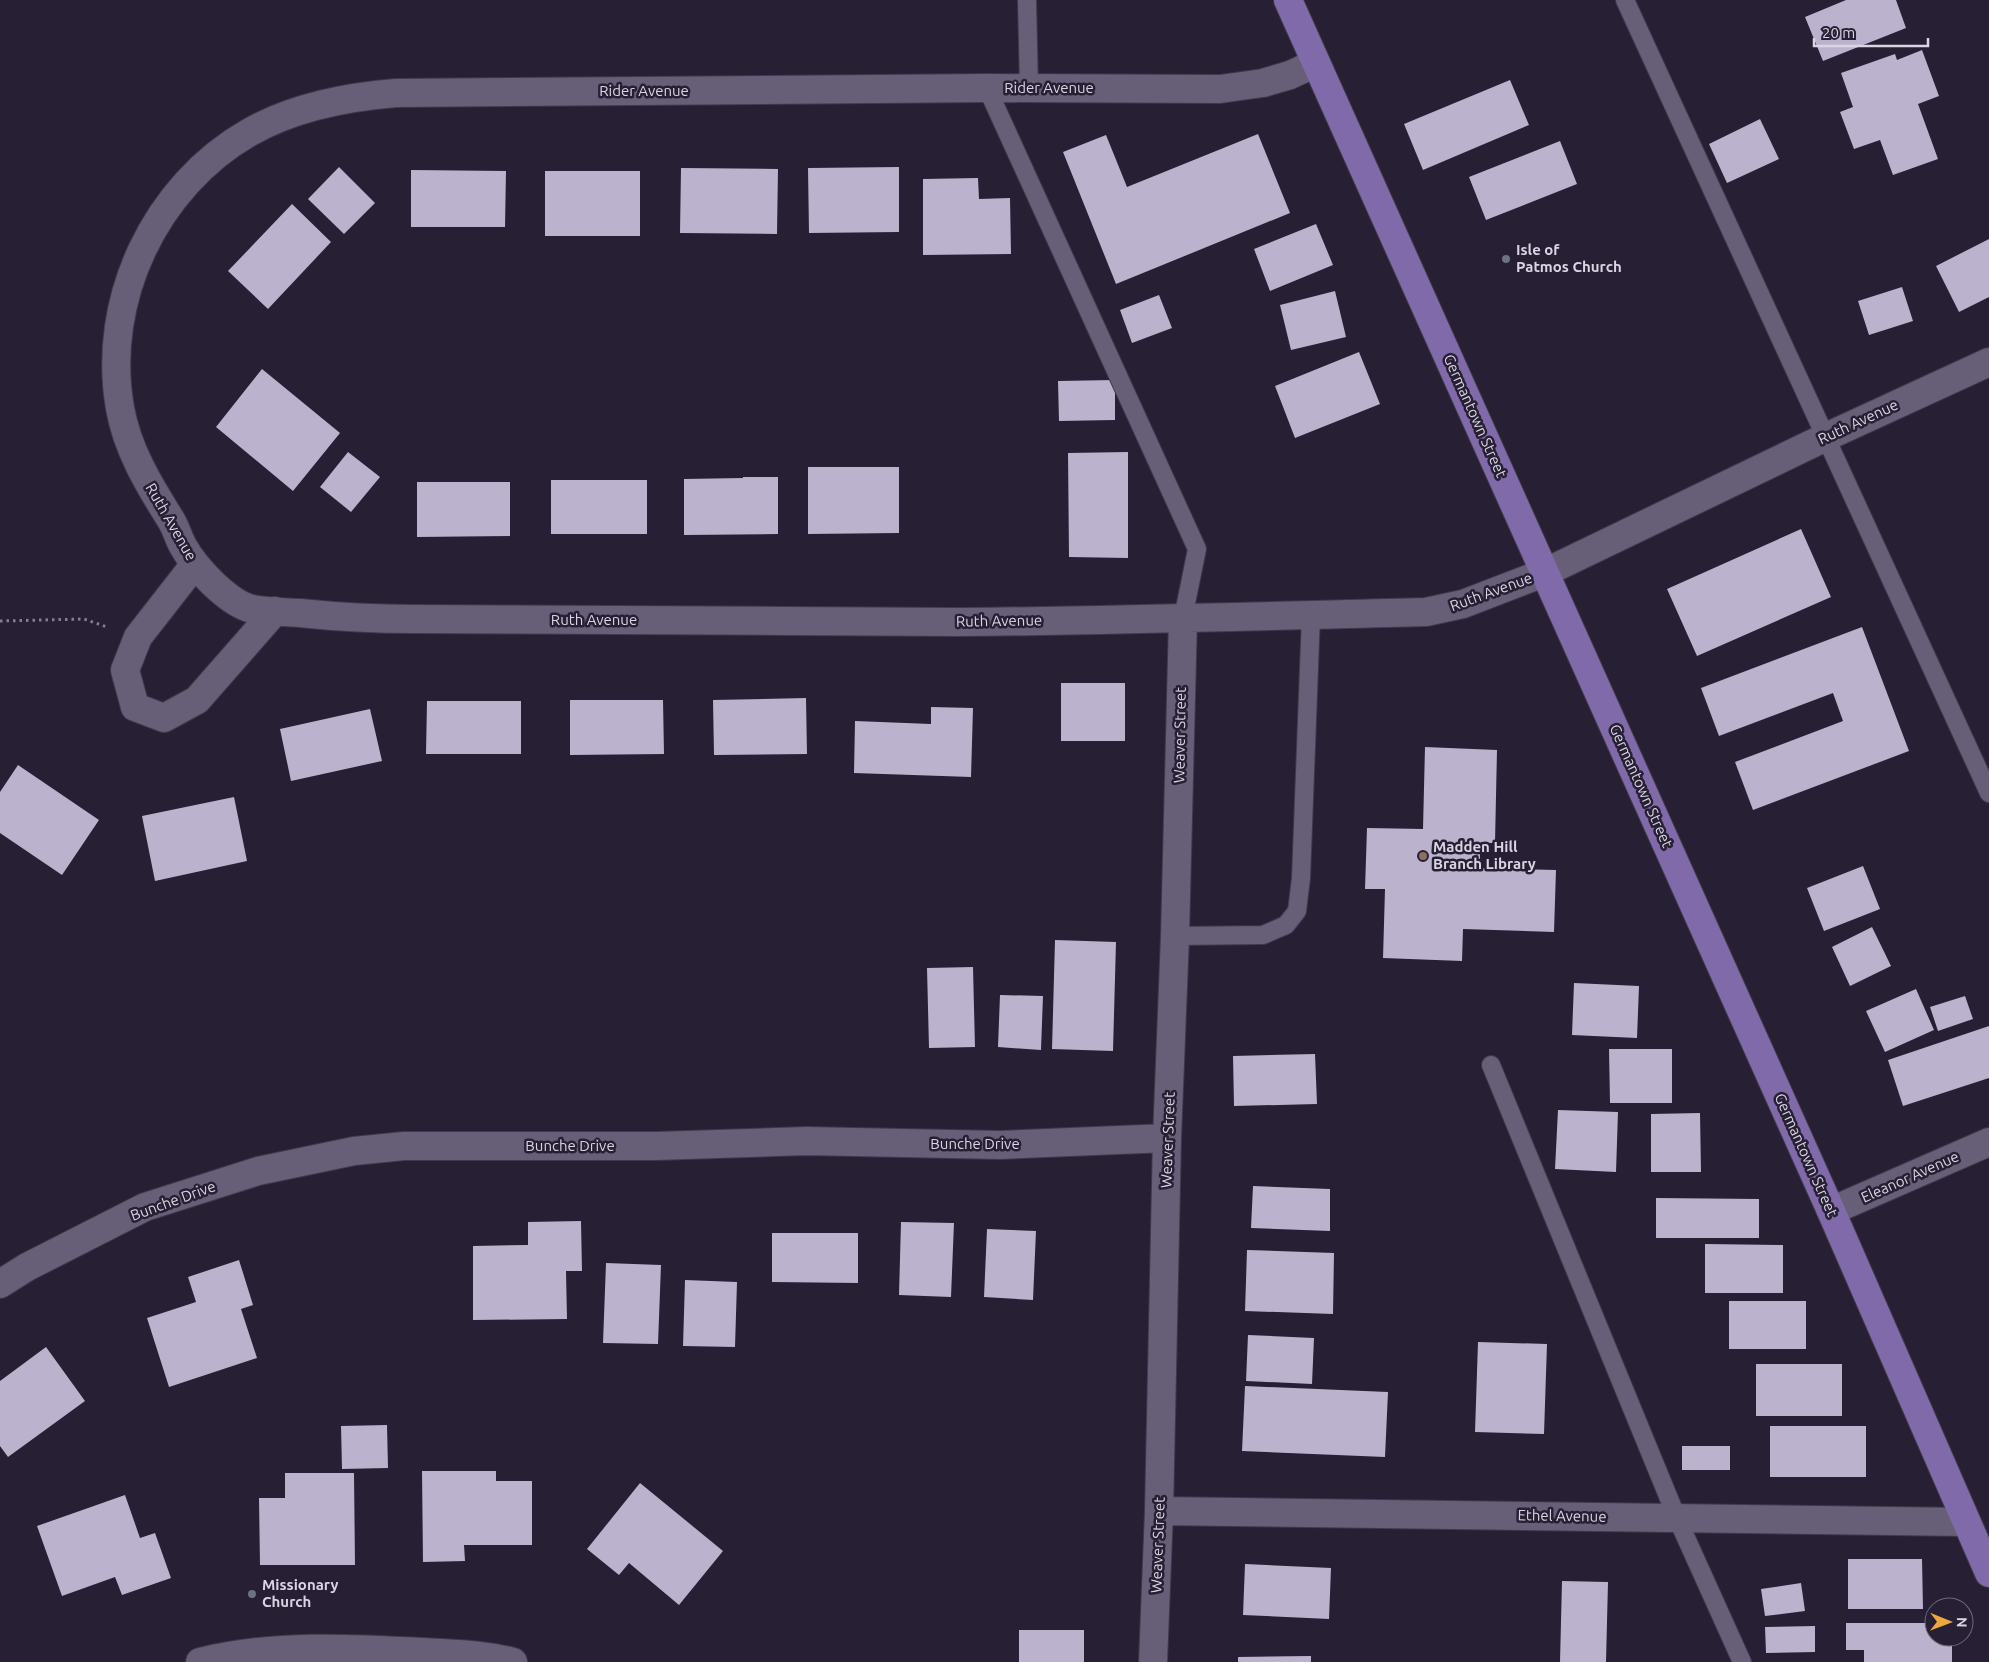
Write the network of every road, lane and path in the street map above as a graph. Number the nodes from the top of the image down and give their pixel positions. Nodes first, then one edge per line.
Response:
1 (1027, 0) edge
2 (1288, 0) edge
3 (1625, 0) edge
4 (1316, 63) junction
5 (988, 88) junction
6 (1029, 88) junction
7 (115, 360) joint
8 (1989, 362) edge
9 (1826, 437) junction
10 (195, 564) junction
11 (1546, 572) junction
12 (275, 611) junction
13 (1311, 615) junction
14 (1183, 618) junction
15 (0, 621) edge
16 (138, 636) junction
17 (1989, 793) edge
18 (1175, 936) junction
19 (1491, 1065) dead end
20 (1167, 1138) junction
21 (1989, 1142) edge
22 (1831, 1212) junction
23 (0, 1284) edge
24 (1160, 1511) junction
25 (1677, 1518) junction
26 (1965, 1522) junction
27 (1989, 1573) edge
28 (200, 1662) edge
29 (513, 1662) edge
30 (1154, 1662) edge
31 (1742, 1662) edge

1 - 6 lane
2 - 4 main road, Germantown Street
3 - 9 lane
4 - 6 street, Rider Avenue
4 - 11 main road, Germantown Street
5 - 6 street, Rider Avenue
5 - 7 street, Rider Avenue
5 - 14 lane
7 - 10 street, Ruth Avenue
8 - 9 street, Ruth Avenue
9 - 11 street, Ruth Avenue
9 - 17 lane
10 - 12 street, Ruth Avenue
10 - 16 street
11 - 13 street, Ruth Avenue
11 - 22 main road, Germantown Street
12 - 14 street, Ruth Avenue
12 - 16 street
13 - 14 street, Ruth Avenue
13 - 18 lane
14 - 18 street, Weaver Street
15 - 16 path
18 - 20 street, Weaver Street
19 - 25 lane
20 - 23 street, Bunche Drive
20 - 24 street, Weaver Street
21 - 22 street, Eleanor Avenue
22 - 26 main road, Germantown Street
24 - 25 street, Ethel Avenue
24 - 30 street, Weaver Street
25 - 26 street, Ethel Avenue
25 - 31 lane
26 - 27 main road, Germantown Street
28 - 29 street

